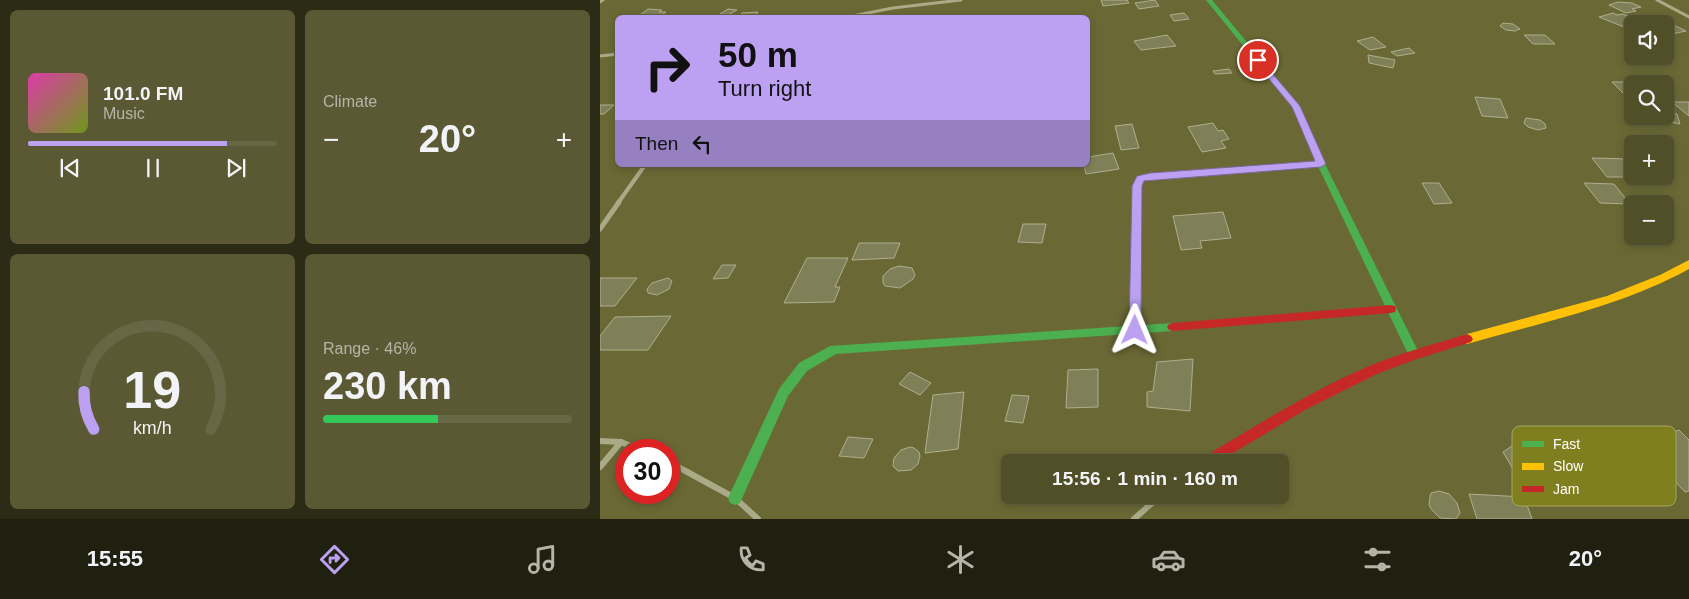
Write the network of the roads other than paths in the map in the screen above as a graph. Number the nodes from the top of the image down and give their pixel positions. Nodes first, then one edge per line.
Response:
1 (604, 0) edge
2 (895, 0) edge
3 (961, 0) edge
4 (1209, 0) edge
5 (1657, 0) edge
6 (600, 2) edge
7 (893, 8) junction
8 (857, 15) edge
9 (1689, 17) edge
10 (615, 54) edge
11 (600, 56) edge
12 (1321, 164) junction
13 (644, 167) edge
14 (600, 229) edge
15 (1689, 264) edge
16 (1391, 309) junction
17 (1135, 330) junction
18 (1414, 355) junction
19 (600, 441) edge
20 (615, 442) edge
21 (615, 449) edge
22 (1220, 454) edge
23 (600, 467) edge
24 (680, 468) edge
25 (734, 498) junction
26 (1151, 504) edge
27 (758, 519) edge
28 (1134, 519) edge

1 - 6 street
2 - 7 street
3 - 7 street
4 - 12 street
5 - 9 street
7 - 8 street
10 - 11 street
12 - 16 street
12 - 17 street
13 - 14 street
15 - 18 street
16 - 17 street
16 - 18 street
17 - 25 street
18 - 22 street
19 - 20 street
21 - 23 street
24 - 25 street
25 - 27 street
26 - 28 street

